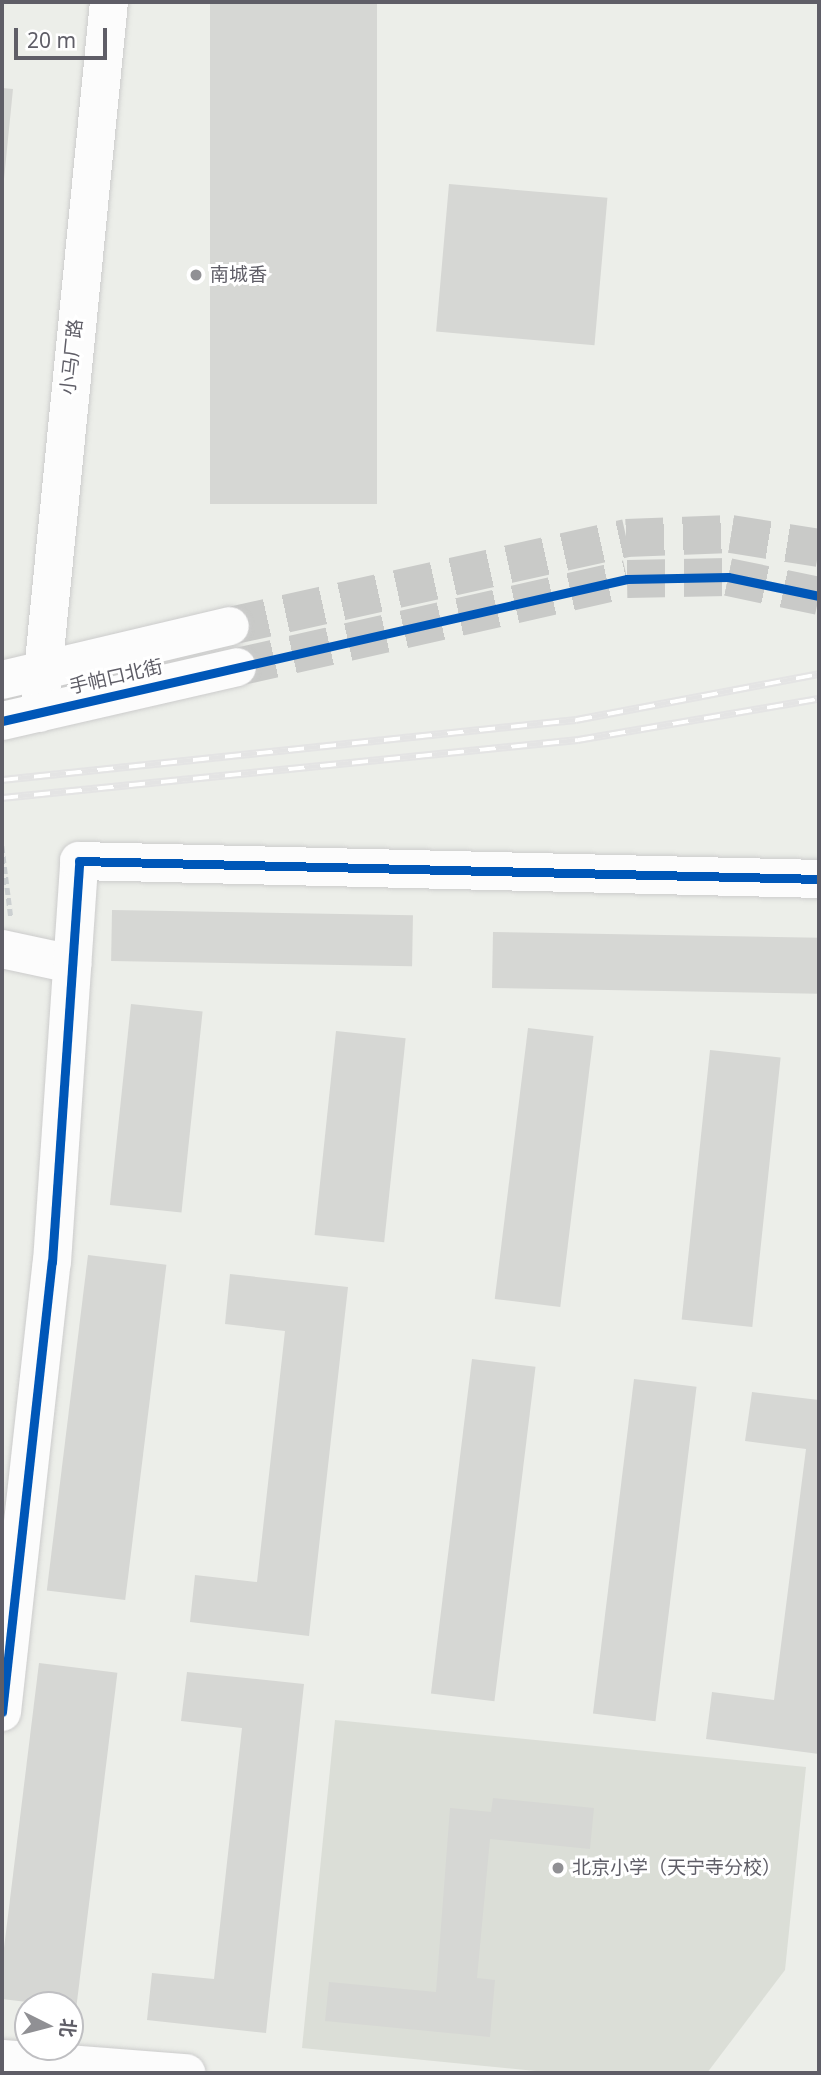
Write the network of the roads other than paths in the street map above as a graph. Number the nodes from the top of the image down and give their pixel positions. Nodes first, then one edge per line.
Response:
1 (109, 2) edge
2 (230, 626) tunnel mouth
3 (237, 667) tunnel mouth
4 (40, 671) junction
5 (2, 680) edge
6 (39, 713) junction
7 (2, 721) edge
8 (819, 879) edge
9 (9, 950) edge
10 (72, 964) junction
11 (13, 1514) edge
12 (2, 1712) edge
13 (2, 2059) edge
14 (186, 2073) edge

1 - 4 street, 小马厂路
2 - 4 street, 手帕口北街
3 - 6 street, 手帕口北街
4 - 5 street, 手帕口北街
4 - 6 street, 小马厂路
6 - 7 street, 手帕口北街
8 - 10 street
9 - 10 street
10 - 11 street
11 - 12 street
13 - 14 street

